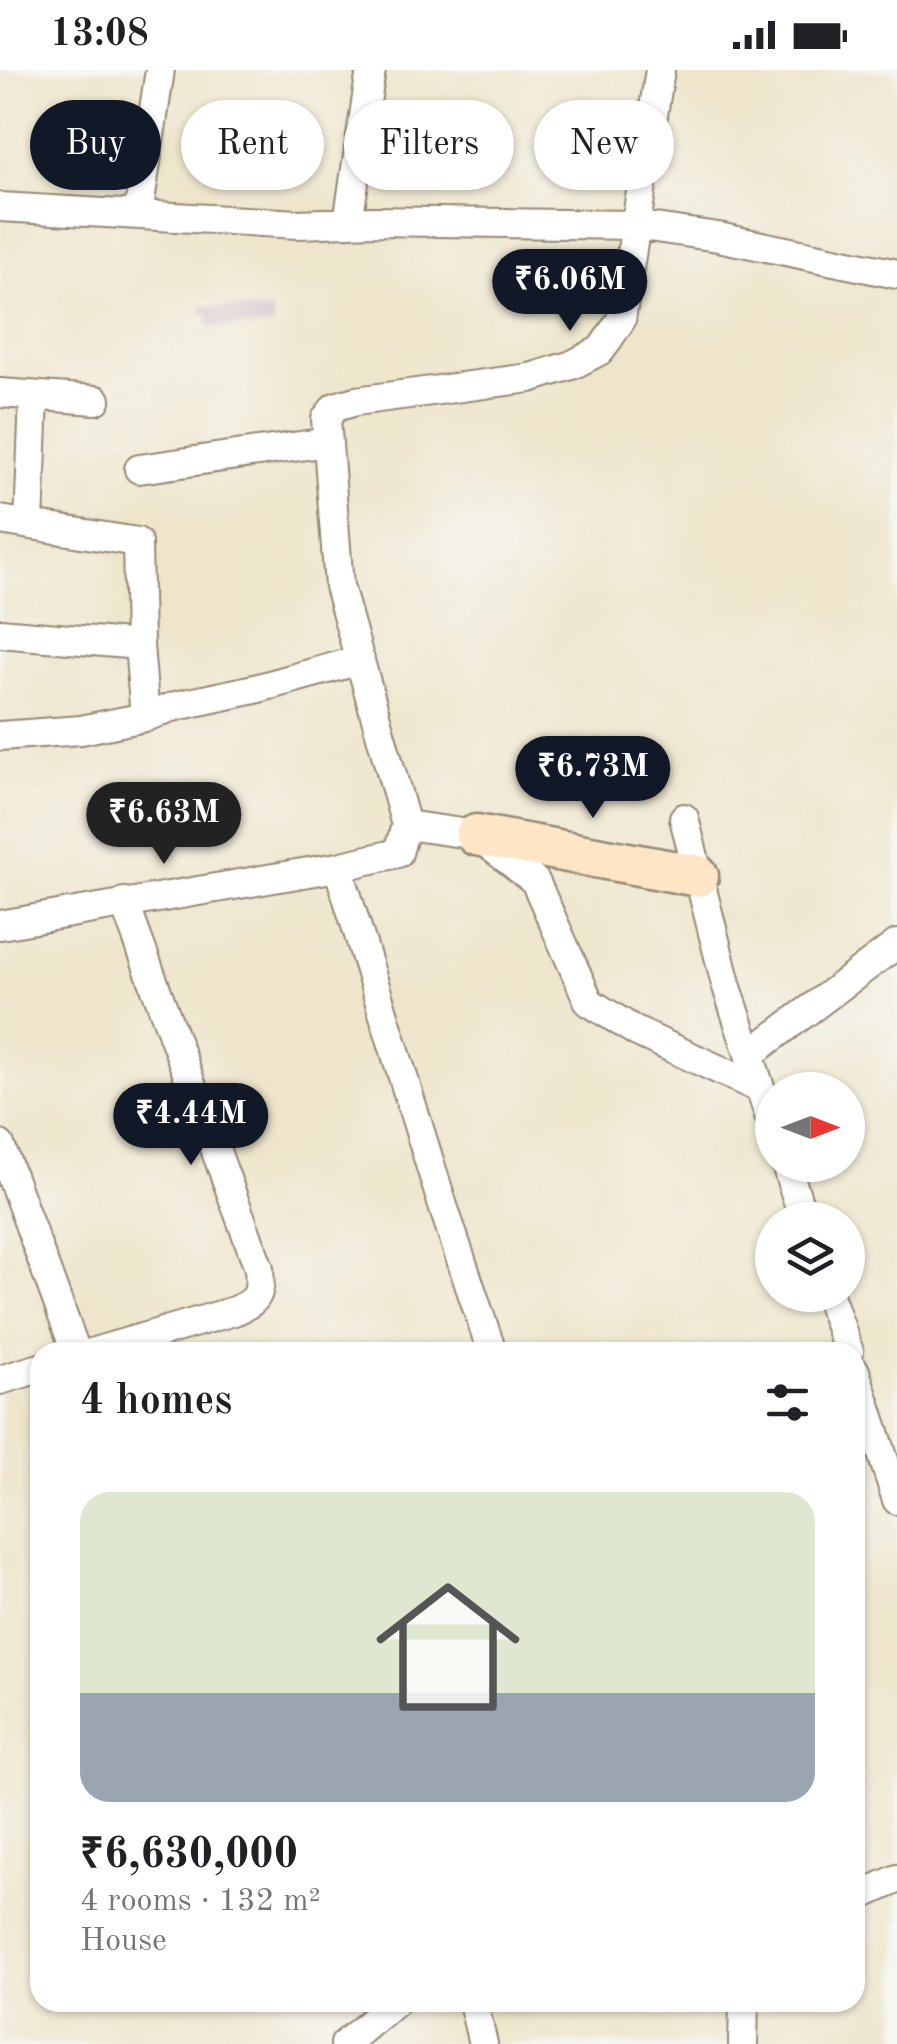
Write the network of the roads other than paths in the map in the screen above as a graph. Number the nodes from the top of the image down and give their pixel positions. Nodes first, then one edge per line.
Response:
1 (160, 70) edge
2 (371, 70) edge
3 (660, 70) edge
4 (0, 207) edge
5 (138, 214) junction
6 (348, 222) junction
7 (634, 225) junction
8 (897, 274) edge
9 (0, 393) edge
10 (34, 397) junction
11 (96, 400) dead end
12 (328, 442) junction
13 (139, 469) dead end
14 (0, 520) edge
15 (30, 524) junction
16 (0, 633) edge
17 (139, 645) junction
18 (360, 660) junction
19 (146, 717) junction
20 (0, 736) edge
21 (684, 818) dead end
22 (406, 824) junction
23 (476, 834) junction
24 (338, 867) junction
25 (698, 876) junction
26 (124, 902) junction
27 (0, 925) edge
28 (897, 944) edge
29 (750, 1054) junction
30 (756, 1072) edge
31 (755, 1086) edge
32 (0, 1145) edge
33 (836, 1312) edge
34 (72, 1342) edge
35 (128, 1342) edge
36 (489, 1342) edge
37 (846, 1342) edge
38 (30, 1371) edge
39 (0, 1380) edge
40 (865, 1402) edge
41 (897, 1500) edge
42 (897, 1879) edge
43 (865, 1893) edge
44 (383, 2012) edge
45 (475, 2012) edge
46 (744, 2012) edge
47 (344, 2044) edge
48 (483, 2044) edge
49 (743, 2044) edge

1 - 5 street
2 - 6 street
3 - 7 street
4 - 5 street
5 - 6 street
6 - 7 street
7 - 8 street
7 - 12 street
9 - 10 street
10 - 11 street
10 - 15 street
12 - 13 street
12 - 18 street
14 - 15 street
15 - 17 street
16 - 17 street
17 - 19 street
18 - 19 street
18 - 22 street
19 - 20 street
21 - 25 street
22 - 23 street
22 - 24 street
23 - 25 main road
23 - 31 street
24 - 26 street
24 - 36 street
25 - 29 street
26 - 27 street
26 - 35 street
28 - 29 street
29 - 30 street
32 - 34 street
33 - 37 street
38 - 39 street
40 - 41 street
42 - 43 street
44 - 47 street
45 - 48 street
46 - 49 street

